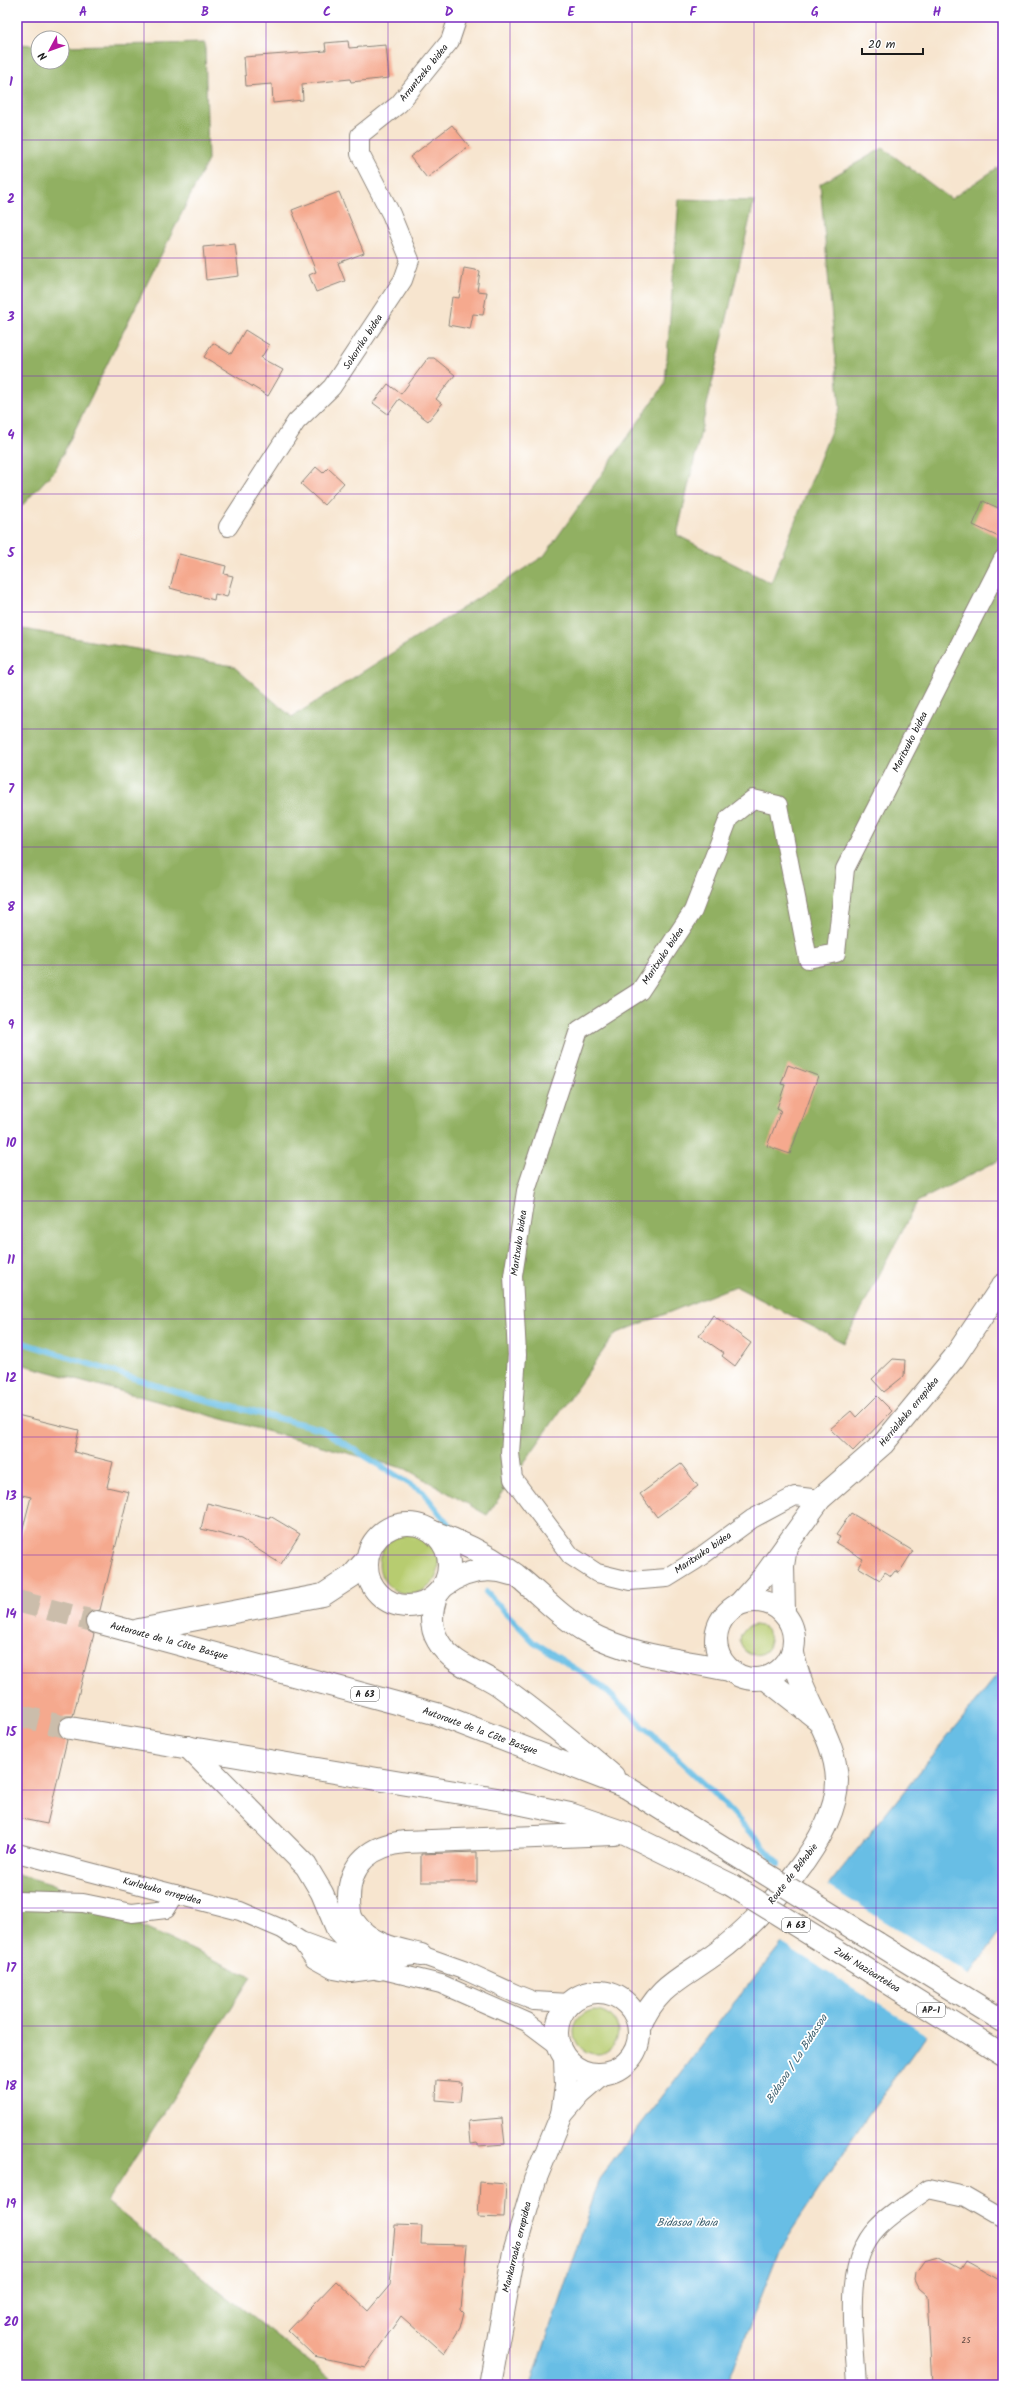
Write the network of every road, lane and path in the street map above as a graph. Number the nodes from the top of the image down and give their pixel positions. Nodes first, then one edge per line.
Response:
1 (458, 17) edge
2 (360, 135) joint
3 (228, 527) dead end
4 (1003, 558) edge
5 (1003, 1285) edge
6 (820, 1499) junction
7 (433, 1532) junction
8 (786, 1546) junction
9 (367, 1559) junction
10 (517, 1576) junction
11 (441, 1590) junction
12 (739, 1604) junction
13 (784, 1613) junction
14 (97, 1622) tunnel mouth
15 (135, 1631) junction
16 (717, 1631) junction
17 (793, 1653) junction
18 (671, 1659) junction
19 (730, 1670) junction
20 (765, 1678) junction
21 (818, 1720) junction
22 (70, 1728) tunnel mouth
23 (188, 1747) junction
24 (626, 1787) junction
25 (625, 1833) junction
26 (17, 1853) edge
27 (175, 1894) junction
28 (17, 1901) edge
29 (421, 1955) junction
30 (371, 1963) junction
31 (860, 1965) joint
32 (667, 1986) junction
33 (612, 1994) junction
34 (570, 2003) junction
35 (1003, 2021) edge
36 (639, 2028) junction
37 (562, 2052) junction
38 (1003, 2054) edge
39 (602, 2074) junction
40 (562, 2114) junction
41 (1003, 2220) edge
42 (490, 2385) edge
43 (857, 2385) edge

1 - 2 street, Arruntzeko bidea
2 - 3 street, Sokorriko bidea
4 - 6 street, Maritxuko bidea
5 - 6 main road, Herrialdeko errepidea
6 - 8 main road, Herrialdeko errepidea
7 - 9 main road
7 - 10 main road
7 - 11 main road
8 - 12 main road, Herrialdeko errepidea
8 - 13 main road
9 - 11 main road
9 - 15 main road
10 - 11 main road
10 - 18 main road
11 - 24 main road
12 - 13 main road
12 - 16 main road
13 - 17 main road
14 - 15 main road, Autoroute de la Côte Basque / A 63
15 - 24 main road, Autoroute de la Côte Basque / A 63
16 - 18 main road
16 - 19 main road
17 - 20 main road
17 - 21 main road, Route de Béhobie
18 - 19 main road
19 - 20 main road
20 - 21 main road, Route de Béhobie
21 - 32 main road, Route de Béhobie
22 - 23 main road, A 63
23 - 25 main road, A 63
23 - 30 main road
24 - 35 main road, Autoroute de la Côte Basque / A 63, bridge
25 - 29 main road
25 - 31 main road, Zubi Nazioartekoa / A 63, bridge
26 - 27 street, Kurlekuko errepidea
27 - 28 street
27 - 30 street, Kurlekuko errepidea
29 - 30 street
29 - 34 street
30 - 37 street
31 - 38 main road, Zubi Nazioartekoa / AP-1
32 - 33 main road, Route de Béhobie
32 - 36 main road, Route de Béhobie
33 - 34 main road
33 - 36 main road
34 - 37 main road
36 - 39 main road
37 - 39 main road
37 - 40 main road, Mankarroako errepidea
39 - 40 main road, Mankarroako errepidea
40 - 42 main road, Mankarroako errepidea
41 - 43 street

